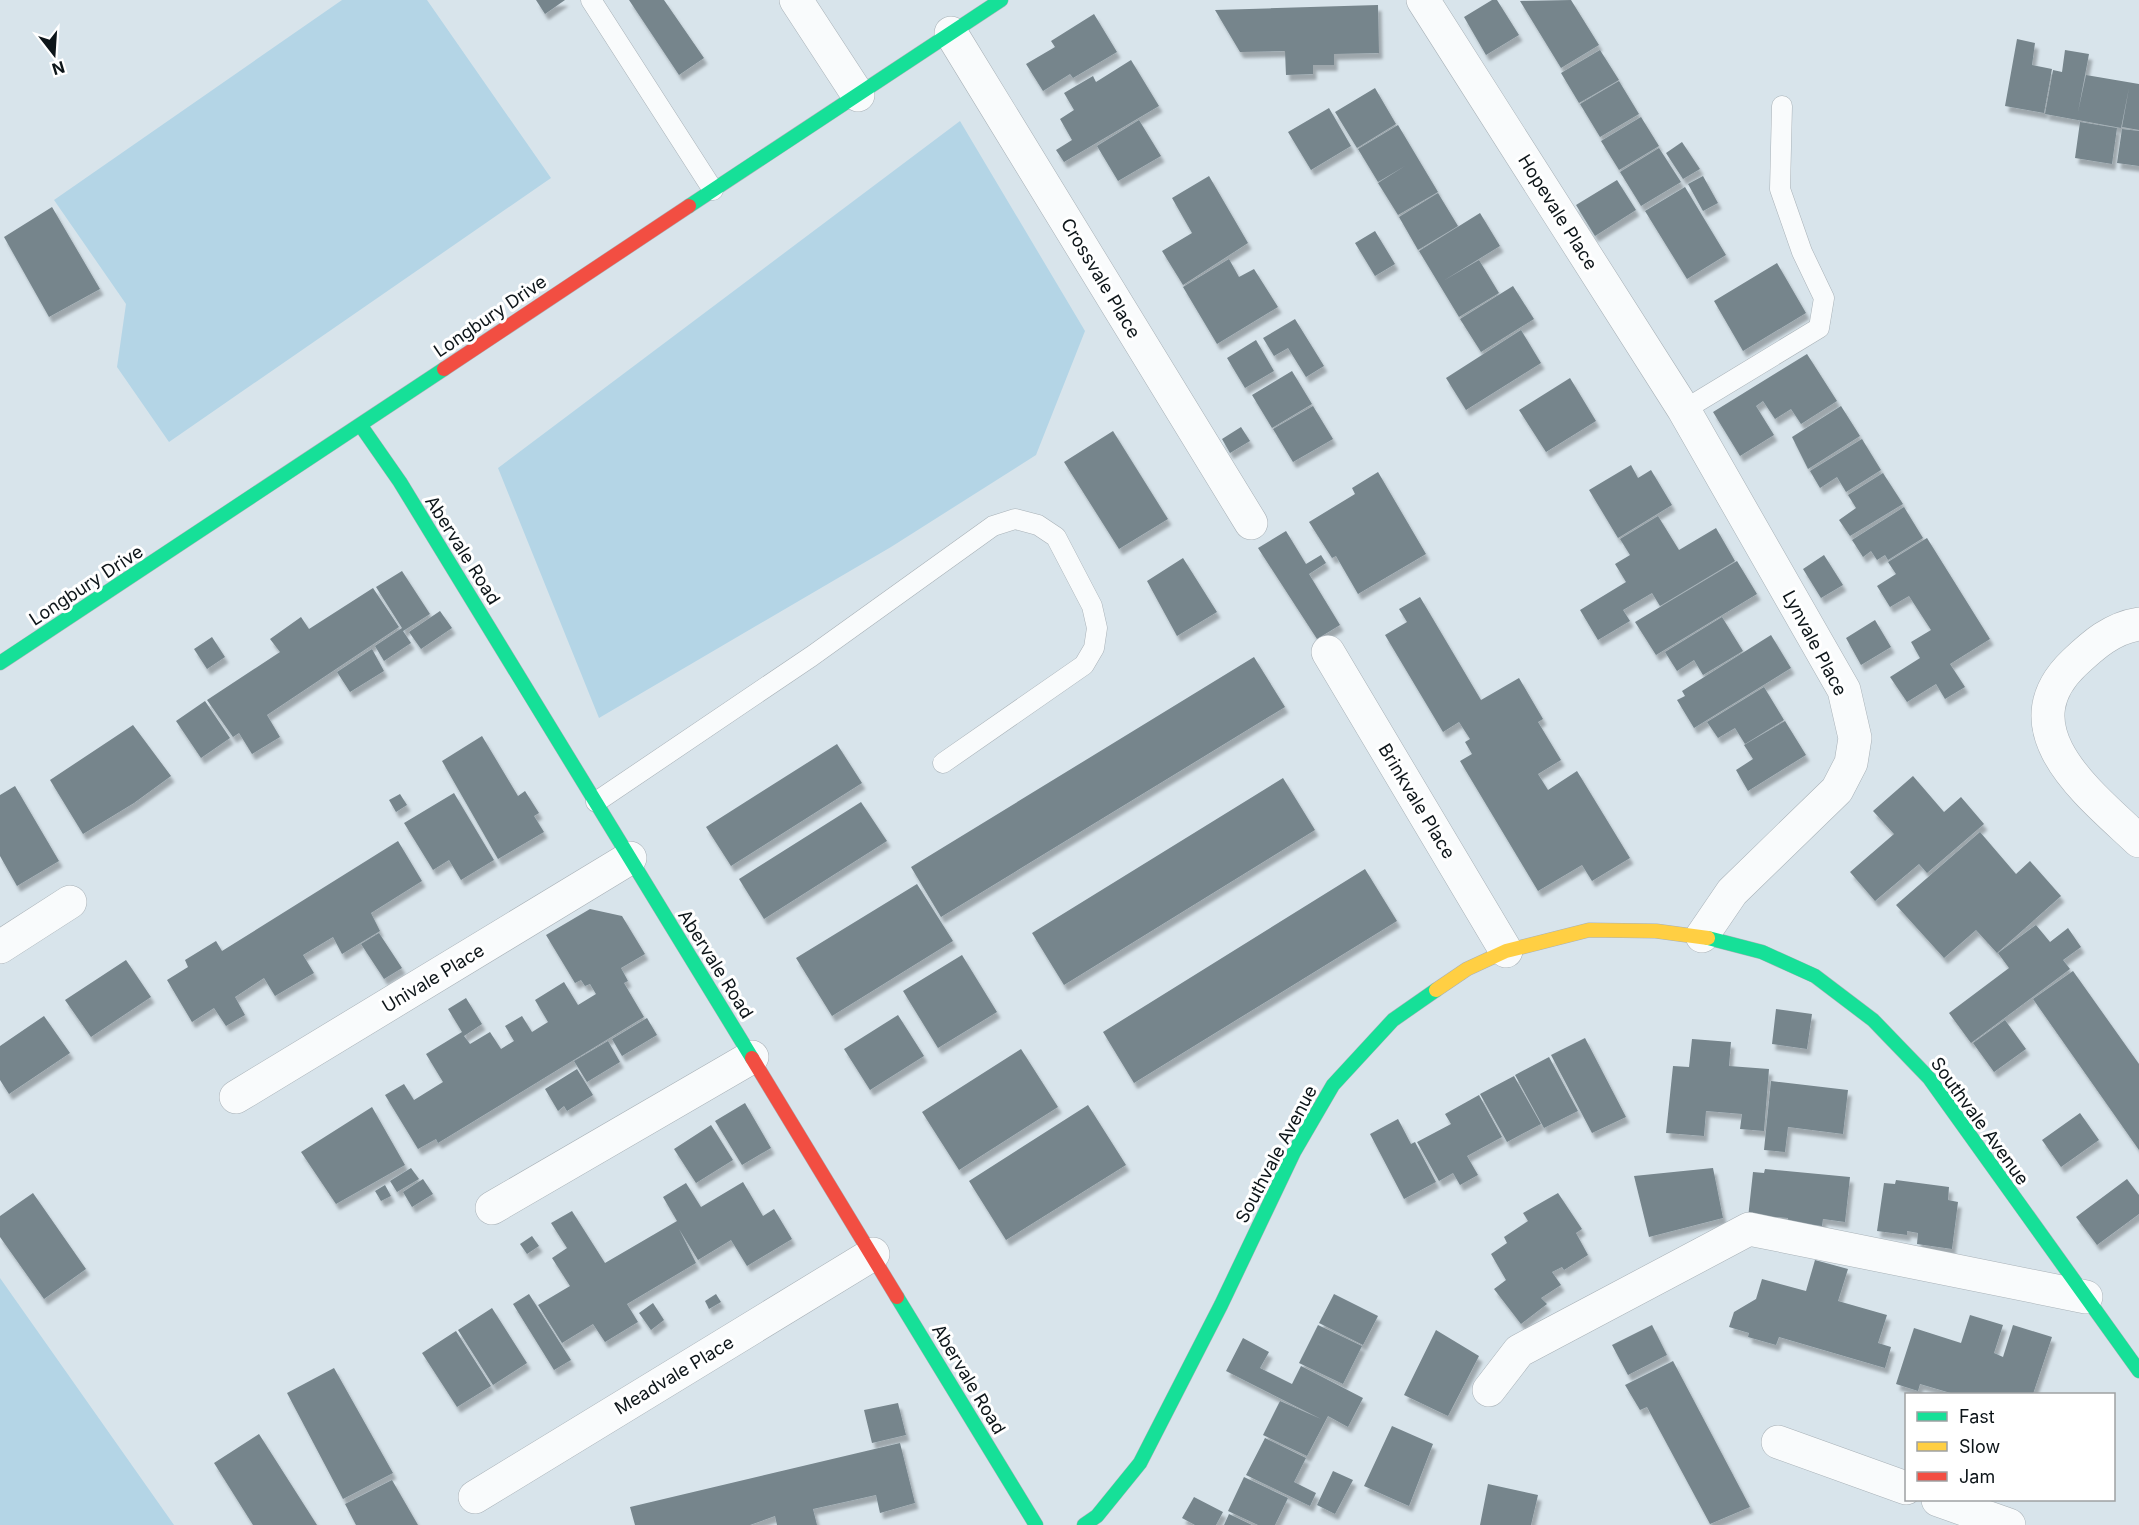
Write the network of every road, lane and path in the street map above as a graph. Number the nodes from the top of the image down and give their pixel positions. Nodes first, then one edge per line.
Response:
1 (591, 0) edge
2 (796, 0) edge
3 (1001, 0) edge
4 (1423, 0) edge
5 (951, 33) junction
6 (858, 95) junction
7 (1782, 106) dead end
8 (712, 190) junction
9 (1688, 417) junction
10 (361, 426) junction
11 (1251, 523) dead end
12 (2139, 624) edge
13 (1328, 652) dead end
14 (0, 663) edge
15 (943, 763) dead end
16 (596, 802) junction
17 (2139, 841) edge
18 (630, 858) junction
19 (70, 902) dead end
20 (1702, 936) junction
21 (0, 947) edge
22 (1506, 951) junction
23 (752, 1057) junction
24 (236, 1097) dead end
25 (492, 1208) dead end
26 (873, 1254) junction
27 (2086, 1298) junction
28 (2139, 1371) edge
29 (1489, 1390) dead end
30 (1778, 1442) dead end
31 (1905, 1488) edge
32 (475, 1497) dead end
33 (1941, 1501) edge
34 (1036, 1525) edge
35 (1084, 1525) edge
36 (2009, 1525) edge

1 - 8 lane
2 - 6 street
3 - 5 street, Longbury Drive
4 - 9 street, Hopevale Place
5 - 6 street, Longbury Drive
5 - 11 street, Crossvale Place
6 - 8 street, Longbury Drive
7 - 9 lane
8 - 10 street, Longbury Drive
9 - 20 street, Lynvale Place
10 - 14 street, Longbury Drive
10 - 16 street, Abervale Road
12 - 17 street
13 - 22 street, Brinkvale Place
15 - 16 lane
16 - 18 street, Abervale Road
18 - 23 street, Abervale Road
18 - 24 street, Univale Place
19 - 21 street
20 - 22 street, Southvale Avenue
20 - 27 street, Southvale Avenue
22 - 35 street, Southvale Avenue
23 - 25 street
23 - 26 street, Abervale Road
26 - 32 street, Meadvale Place
26 - 34 street, Abervale Road
27 - 28 street, Southvale Avenue
27 - 29 street
30 - 31 street
33 - 36 street

